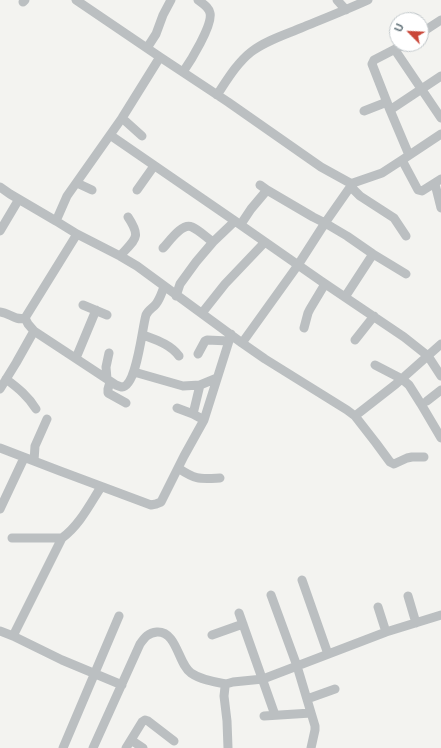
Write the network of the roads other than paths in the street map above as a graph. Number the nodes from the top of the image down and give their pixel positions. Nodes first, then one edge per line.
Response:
1 (76, 0) edge
2 (171, 0) edge
3 (198, 0) edge
4 (337, 0) edge
5 (368, 0) edge
6 (346, 10) junction
7 (441, 20) edge
8 (429, 28) edge
9 (147, 48) junction
10 (391, 52) edge
11 (396, 52) edge
12 (160, 57) junction
13 (183, 72) junction
14 (441, 76) edge
15 (421, 89) junction
16 (217, 95) junction
17 (388, 106) junction
18 (364, 111) dead end
19 (122, 118) junction
20 (441, 118) edge
21 (441, 134) edge
22 (110, 135) junction
23 (142, 136) dead end
24 (406, 158) junction
25 (154, 166) junction
26 (438, 182) edge
27 (77, 183) junction
28 (352, 185) junction
29 (0, 187) edge
30 (92, 190) dead end
31 (137, 190) dead end
32 (19, 199) junction
33 (441, 208) edge
34 (128, 217) dead end
35 (56, 221) junction
36 (238, 222) junction
37 (325, 223) junction
38 (0, 231) edge
39 (77, 234) junction
40 (406, 236) dead end
41 (213, 242) junction
42 (265, 242) junction
43 (163, 248) dead end
44 (373, 254) junction
45 (120, 256) junction
46 (298, 266) junction
47 (406, 274) dead end
48 (325, 284) junction
49 (164, 287) junction
50 (176, 296) junction
51 (345, 297) junction
52 (83, 305) dead end
53 (96, 310) junction
54 (0, 312) edge
55 (202, 313) junction
56 (107, 315) dead end
57 (374, 316) junction
58 (26, 318) junction
59 (304, 328) dead end
60 (34, 331) junction
61 (143, 335) junction
62 (230, 337) junction
63 (355, 340) dead end
64 (242, 343) junction
65 (441, 344) edge
66 (110, 353) dead end
67 (198, 354) dead end
68 (179, 356) dead end
69 (428, 356) junction
70 (76, 358) junction
71 (375, 365) dead end
72 (134, 372) junction
73 (441, 376) edge
74 (218, 378) junction
75 (6, 379) junction
76 (402, 379) junction
77 (109, 380) junction
78 (200, 385) junction
79 (0, 389) edge
80 (441, 390) edge
81 (427, 401) dead end
82 (126, 403) dead end
83 (177, 408) dead end
84 (36, 409) dead end
85 (193, 414) junction
86 (355, 416) junction
87 (47, 419) dead end
88 (204, 420) junction
89 (441, 438) edge
90 (0, 448) edge
91 (424, 457) dead end
92 (24, 458) junction
93 (34, 461) junction
94 (178, 468) junction
95 (220, 478) dead end
96 (101, 487) junction
97 (0, 508) edge
98 (12, 538) dead end
99 (62, 538) junction
100 (302, 580) dead end
101 (271, 595) dead end
102 (408, 596) dead end
103 (378, 607) dead end
104 (239, 613) dead end
105 (441, 615) edge
106 (119, 616) dead end
107 (416, 623) junction
108 (243, 624) junction
109 (0, 630) edge
110 (386, 632) junction
111 (212, 635) dead end
112 (12, 636) junction
113 (328, 654) junction
114 (296, 666) junction
115 (94, 673) junction
116 (263, 679) junction
117 (122, 684) junction
118 (226, 684) junction
119 (335, 689) dead end
120 (307, 699) junction
121 (311, 713) junction
122 (275, 715) junction
123 (264, 716) dead end
124 (174, 741) dead end
125 (129, 744) edge
126 (63, 748) edge
127 (93, 748) edge
128 (143, 748) edge
129 (228, 748) edge
130 (311, 748) edge

1 - 9 street
2 - 9 street
3 - 13 street
4 - 6 street
5 - 6 street
6 - 16 street
7 - 8 street
9 - 12 street
10 - 17 street
11 - 15 street
12 - 13 street
12 - 19 street
13 - 16 street
14 - 15 street
15 - 17 street
15 - 20 street
16 - 28 street
17 - 18 street
17 - 24 street
19 - 22 street
19 - 23 street
21 - 24 street
22 - 25 street
22 - 27 street
24 - 26 street
24 - 28 street
25 - 31 street
25 - 36 street
26 - 33 street
27 - 30 street
27 - 35 street
28 - 37 street
28 - 40 street
29 - 32 street
32 - 35 street
32 - 38 street
34 - 45 street
35 - 39 street
36 - 37 street
36 - 41 street
36 - 42 street
37 - 44 street
37 - 46 street
39 - 45 street
39 - 58 street
41 - 43 street
41 - 50 street
42 - 46 street
42 - 55 street
44 - 47 street
44 - 51 street
45 - 49 street
46 - 48 street
46 - 64 street
48 - 51 street
48 - 59 street
49 - 50 street
49 - 61 street
50 - 55 street
51 - 57 street
52 - 53 street
53 - 56 street
53 - 70 street
54 - 58 street
55 - 62 street
57 - 63 street
57 - 69 street
58 - 60 street
60 - 70 street
60 - 75 street
61 - 68 street
61 - 72 street
62 - 64 street
62 - 67 street
62 - 74 street
64 - 86 street
65 - 69 street
66 - 77 street
69 - 73 street
69 - 76 street
70 - 77 street
71 - 76 street
72 - 77 street
72 - 78 street
74 - 78 street
74 - 88 street
75 - 79 street
75 - 84 street
76 - 86 street
76 - 89 street
77 - 82 street
78 - 85 street
80 - 81 street
83 - 85 street
85 - 88 street
86 - 91 street
87 - 93 street
88 - 94 street
90 - 92 street
92 - 93 street
92 - 97 street
93 - 96 street
94 - 95 street
94 - 96 street
96 - 99 street
98 - 99 street
99 - 112 street
100 - 113 street
101 - 114 street
102 - 107 street
103 - 110 street
104 - 108 street
105 - 107 street
106 - 115 street
107 - 110 street
108 - 111 street
108 - 116 street
109 - 112 street
110 - 113 street
112 - 115 street
113 - 114 street
114 - 116 street
114 - 120 street
115 - 117 street
115 - 126 street
116 - 118 street
116 - 122 street
117 - 118 street
117 - 127 street
118 - 129 street
119 - 120 street
120 - 121 street
121 - 122 street
121 - 130 street
122 - 123 street
124 - 125 street
125 - 128 street

